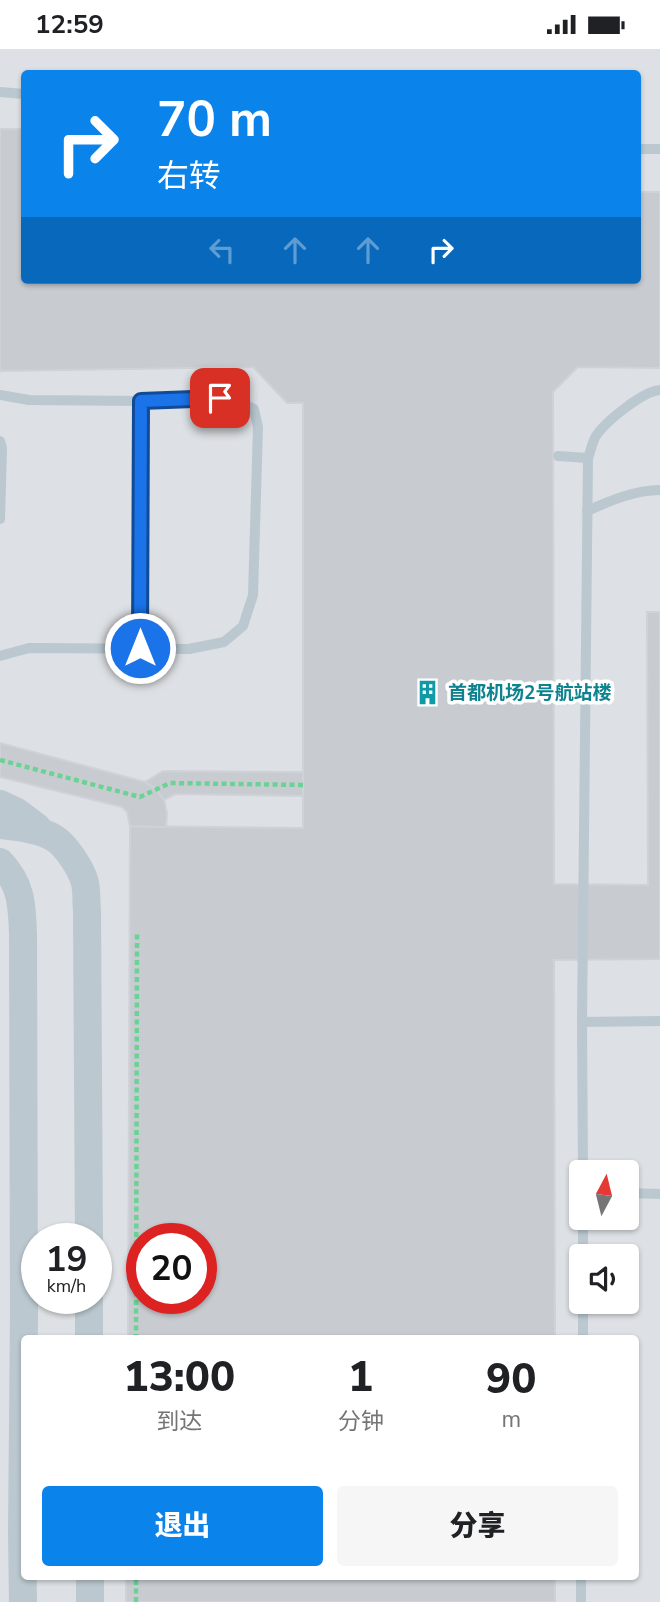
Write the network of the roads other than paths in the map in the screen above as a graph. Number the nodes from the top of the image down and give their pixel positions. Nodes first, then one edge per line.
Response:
1 (0, 92) edge
2 (21, 94) edge
3 (641, 149) edge
4 (660, 149) edge
5 (660, 390) edge
6 (0, 395) edge
7 (141, 401) junction
8 (0, 441) edge
9 (558, 456) dead end
10 (588, 458) junction
11 (660, 490) edge
12 (587, 511) junction
13 (0, 519) edge
14 (140, 648) junction
15 (0, 656) edge
16 (0, 804) edge
17 (0, 825) edge
18 (0, 861) edge
19 (660, 1021) edge
20 (582, 1022) junction
21 (583, 1160) edge
22 (639, 1193) edge
23 (660, 1193) edge
24 (79, 1223) edge
25 (89, 1223) edge
26 (79, 1314) edge
27 (89, 1314) edge
28 (583, 1314) edge
29 (24, 1335) edge
30 (28, 1335) edge
31 (79, 1335) edge
32 (89, 1335) edge
33 (583, 1335) edge
34 (24, 1580) edge
35 (28, 1580) edge
36 (80, 1580) edge
37 (89, 1580) edge
38 (582, 1580) edge
39 (25, 1602) edge
40 (80, 1602) edge
41 (90, 1602) edge
42 (581, 1602) edge

1 - 2 lane
3 - 4 lane
5 - 10 lane
6 - 7 lane
7 - 14 lane
7 - 14 lane
8 - 13 lane
9 - 10 lane
10 - 12 lane
11 - 12 lane
12 - 20 lane
14 - 15 lane
16 - 24 street
17 - 25 street
18 - 29 street
18 - 30 street
19 - 20 lane
20 - 21 lane
22 - 23 lane
26 - 31 street
27 - 32 street
28 - 33 lane
34 - 39 street
35 - 39 street
36 - 40 street
37 - 41 street
38 - 42 lane

